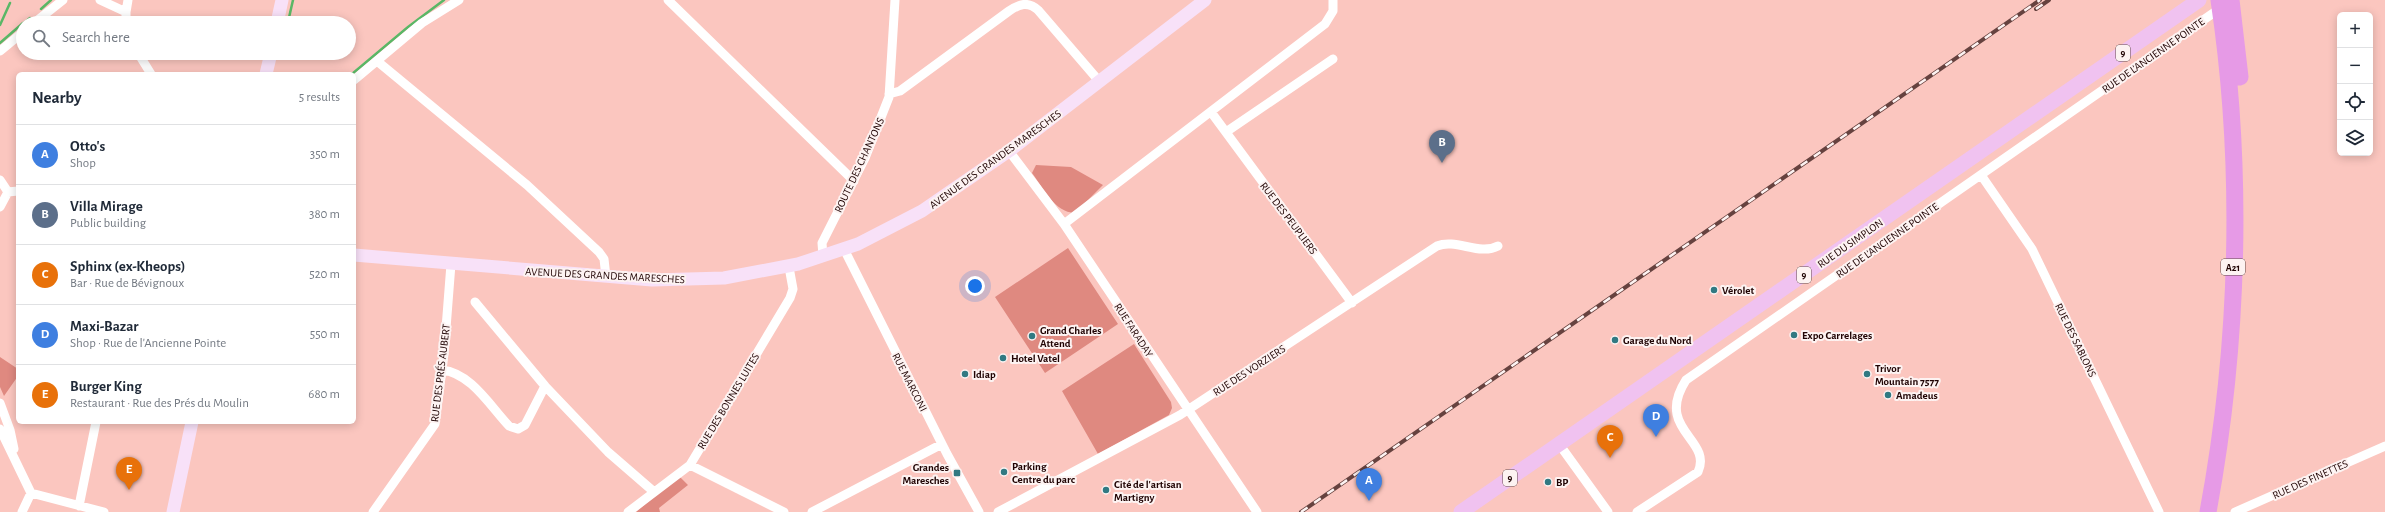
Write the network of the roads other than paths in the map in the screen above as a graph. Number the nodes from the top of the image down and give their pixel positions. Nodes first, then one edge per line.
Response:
1 (63, 0) edge
2 (100, 0) edge
3 (128, 0) edge
4 (282, 0) edge
5 (459, 0) edge
6 (668, 0) edge
7 (896, 0) edge
8 (1205, 0) edge
9 (1333, 0) edge
10 (2199, 0) edge
11 (2219, 0) edge
12 (2232, 0) edge
13 (126, 12) junction
14 (43, 16) edge
15 (126, 16) edge
16 (279, 16) edge
17 (2228, 22) junction
18 (16, 38) edge
19 (0, 51) edge
20 (142, 60) edge
21 (269, 60) edge
22 (1333, 60) dead end
23 (377, 61) junction
24 (150, 72) edge
25 (266, 72) edge
26 (356, 78) edge
27 (1099, 81) junction
28 (889, 94) junction
29 (1211, 112) junction
30 (1226, 132) junction
31 (1009, 150) junction
32 (1981, 174) junction
33 (0, 180) edge
34 (854, 181) junction
35 (16, 191) edge
36 (8, 192) junction
37 (0, 206) edge
38 (1064, 224) junction
39 (1498, 246) dead end
40 (844, 249) junction
41 (356, 255) edge
42 (823, 256) junction
43 (451, 264) junction
44 (789, 267) junction
45 (606, 277) junction
46 (475, 302) dead end
47 (1352, 303) junction
48 (442, 370) junction
49 (545, 386) junction
50 (0, 403) edge
51 (1188, 410) junction
52 (96, 424) edge
53 (192, 424) edge
54 (0, 429) edge
55 (942, 444) junction
56 (1559, 444) junction
57 (2385, 446) edge
58 (17, 460) junction
59 (690, 465) junction
60 (654, 491) junction
61 (31, 493) junction
62 (79, 506) junction
63 (2214, 508) edge
64 (22, 512) edge
65 (104, 512) edge
66 (173, 512) edge
67 (374, 512) edge
68 (628, 512) edge
69 (784, 512) edge
70 (812, 512) edge
71 (979, 512) edge
72 (998, 512) edge
73 (1257, 512) edge
74 (1461, 512) edge
75 (1608, 512) edge
76 (1638, 512) edge
77 (2159, 512) edge
78 (2235, 512) edge

1 - 14 street
2 - 13 street
3 - 13 street
4 - 16 main road
5 - 23 street
6 - 34 street
7 - 28 street, ROUTE DES CHANTONS
8 - 27 main road, AVENUE DES GRANDES MARESCHES
9 - 29 street
10 - 56 main road, RUE DU SIMPLON / 9
11 - 17 highway, A21
12 - 17 highway, A21
12 - 32 street, RUE DE L'ANCIENNE POINTE
13 - 15 street
17 - 63 highway, A21
18 - 19 street
20 - 24 street
21 - 25 main road
22 - 30 street
23 - 26 street
23 - 45 street
27 - 28 street
27 - 31 main road, AVENUE DES GRANDES MARESCHES
28 - 34 street, ROUTE DES CHANTONS
29 - 30 street, RUE DES PEUPLIERS
29 - 38 street
30 - 47 street, RUE DES PEUPLIERS
31 - 38 street, RUE FARADAY
31 - 40 main road, AVENUE DES GRANDES MARESCHES
32 - 76 street, RUE DE L'ANCIENNE POINTE
32 - 77 street, RUE DES SABLONS
33 - 36 street
34 - 42 street, ROUTE DES CHANTONS
35 - 36 street
36 - 37 street
38 - 51 street, RUE FARADAY
39 - 47 street, RUE DES VORZIERS
40 - 42 main road, AVENUE DES GRANDES MARESCHES
40 - 55 street, RUE MARCONI
41 - 43 main road, AVENUE DES GRANDES MARESCHES
42 - 44 main road, AVENUE DES GRANDES MARESCHES
43 - 45 main road, AVENUE DES GRANDES MARESCHES
43 - 48 street, RUE DES PRÉS AUBERT
44 - 45 main road, AVENUE DES GRANDES MARESCHES
44 - 59 street, RUE DES BONNES LUITES
46 - 49 street
47 - 51 street, RUE DES VORZIERS
48 - 49 street
48 - 67 street, RUE DES PRÉS AUBERT
49 - 60 street
50 - 58 street
51 - 72 street, RUE DES VORZIERS
51 - 73 street, RUE FARADAY
52 - 62 street
53 - 66 main road
54 - 58 street
55 - 70 street
55 - 71 street, RUE MARCONI
56 - 74 main road, RUE DU SIMPLON / 9
56 - 75 street
57 - 78 street, RUE DES FINETTES
58 - 61 street
59 - 60 street, RUE DES BONNES LUITES
59 - 69 street
60 - 68 street, RUE DES BONNES LUITES
61 - 62 street
61 - 64 street
62 - 65 street

